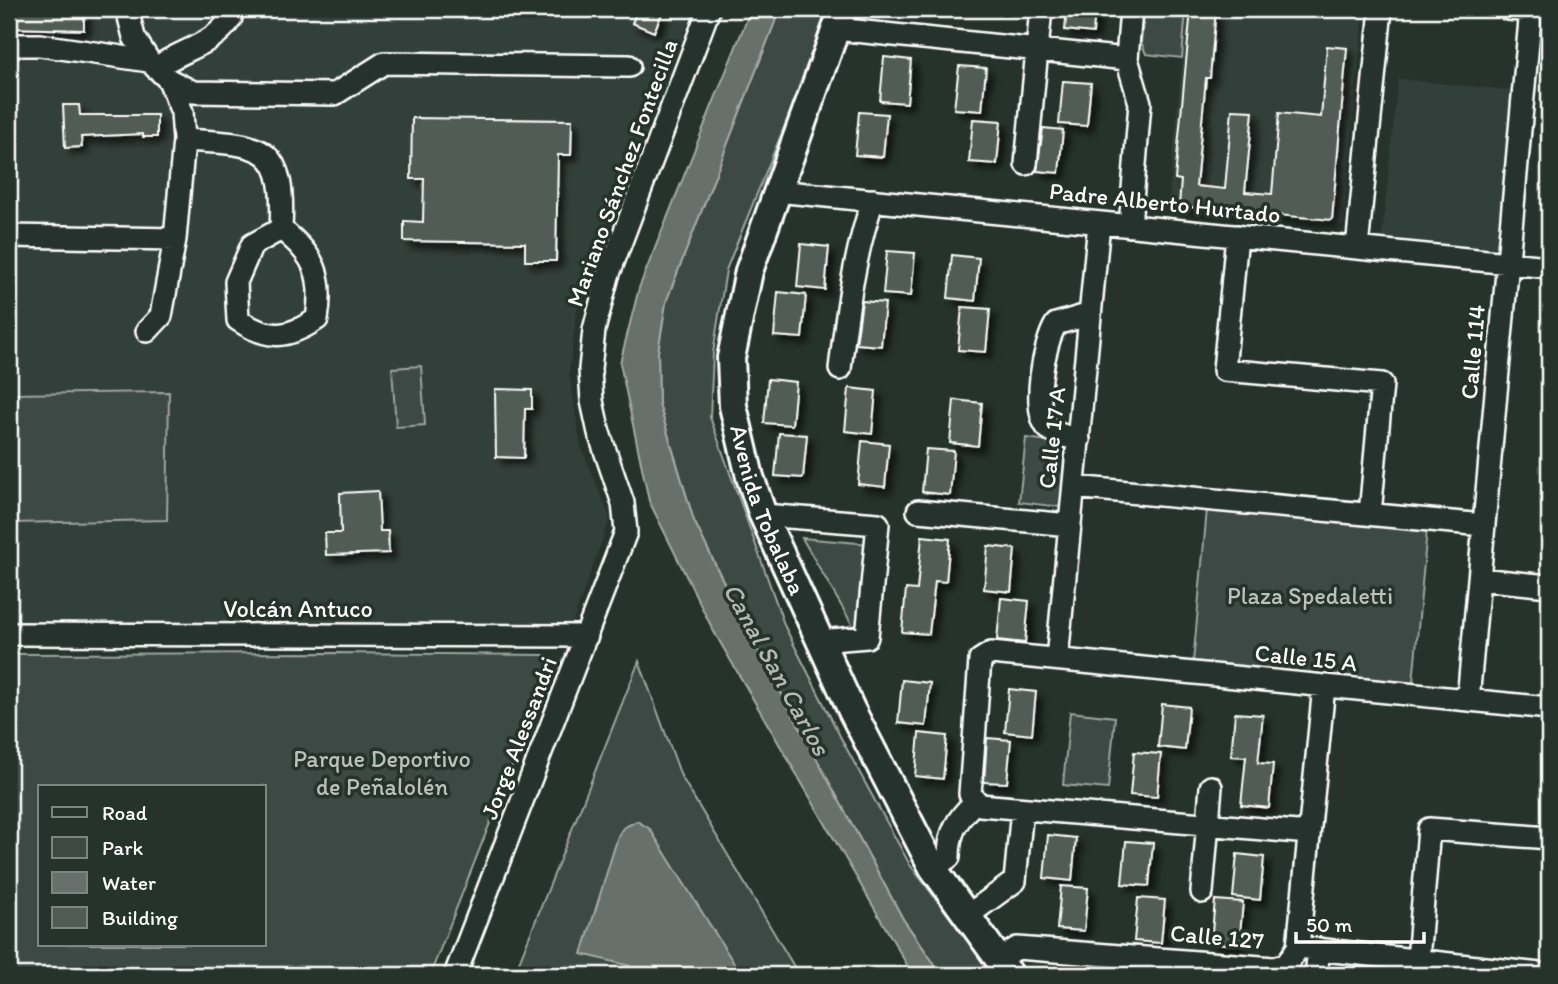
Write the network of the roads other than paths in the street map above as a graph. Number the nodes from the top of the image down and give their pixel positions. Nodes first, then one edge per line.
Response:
1 (127, 9) edge
2 (231, 9) edge
3 (709, 9) edge
4 (1041, 9) edge
5 (1131, 9) edge
6 (1381, 9) edge
7 (1508, 9) edge
8 (1531, 10) edge
9 (839, 19) edge
10 (9, 45) edge
11 (1037, 50) junction
12 (1127, 59) junction
13 (629, 66) dead end
14 (158, 70) junction
15 (184, 141) junction
16 (1026, 164) dead end
17 (776, 191) junction
18 (873, 200) junction
19 (1099, 223) junction
20 (1129, 226) junction
21 (281, 229) junction
22 (9, 236) edge
23 (1237, 236) junction
24 (175, 239) junction
25 (1357, 248) junction
26 (1508, 263) junction
27 (1549, 267) edge
28 (1090, 314) junction
29 (147, 331) dead end
30 (840, 369) dead end
31 (1079, 440) junction
32 (1074, 487) junction
33 (918, 511) dead end
34 (1370, 514) junction
35 (763, 515) junction
36 (626, 519) joint
37 (1070, 525) junction
38 (1484, 525) junction
39 (1479, 579) junction
40 (1549, 586) edge
41 (9, 634) edge
42 (587, 636) junction
43 (819, 641) junction
44 (1057, 659) junction
45 (1324, 686) junction
46 (1468, 700) junction
47 (1549, 708) edge
48 (1211, 787) dead end
49 (975, 802) junction
50 (1022, 809) junction
51 (1208, 824) junction
52 (1309, 833) junction
53 (1549, 838) edge
54 (933, 868) junction
55 (1202, 892) dead end
56 (967, 916) junction
57 (1308, 948) junction
58 (1412, 965) edge
59 (1005, 968) edge
60 (1230, 970) edge
61 (1496, 972) edge
62 (455, 975) edge
63 (1316, 975) edge
64 (1549, 975) edge

1 - 14 street
2 - 14 street
3 - 36 street, Mariano Sánchez Fontecilla
4 - 11 street
5 - 12 street
6 - 25 street
7 - 8 street
8 - 26 street, Calle 114
9 - 11 street
9 - 17 main road, Avenida Tobalaba
10 - 14 street
11 - 12 street
11 - 16 street
12 - 20 street
13 - 14 street
14 - 15 street
15 - 21 street
15 - 24 street
17 - 18 street, Padre Alberto Hurtado
17 - 35 main road, Avenida Tobalaba
18 - 19 street, Padre Alberto Hurtado
18 - 30 street
19 - 20 street, Padre Alberto Hurtado
19 - 28 street, Calle 17 A
20 - 23 street, Padre Alberto Hurtado
21 - 21 street
22 - 24 street
23 - 25 street, Padre Alberto Hurtado
23 - 34 street
24 - 29 street
25 - 26 street, Padre Alberto Hurtado
26 - 27 street, Padre Alberto Hurtado
26 - 38 street, Calle 114
28 - 31 street, Calle 17 A
28 - 31 street
31 - 32 street, Calle 17 A
32 - 34 street
32 - 37 street, Calle 17 A
33 - 37 street
34 - 38 street
35 - 43 main road, Avenida Tobalaba
35 - 43 street
36 - 42 street, Jorge Alessandri
37 - 44 street, Calle 17 A
38 - 39 street, Calle 114
39 - 40 street
39 - 46 street, Calle 114
41 - 42 street, Volcán Antuco
42 - 62 street, Jorge Alessandri
43 - 54 main road, Avenida Tobalaba
44 - 45 street, Calle 15 A
44 - 49 street, Calle 15 A
45 - 46 street, Calle 15 A
45 - 52 street
46 - 47 street, Calle 15 A
48 - 51 street
49 - 50 street
49 - 54 street
50 - 51 street
50 - 56 street
51 - 52 street
51 - 55 street
52 - 57 street
53 - 58 street
54 - 56 main road, Avenida Tobalaba
56 - 59 main road, Avenida Tobalaba
57 - 58 street
57 - 60 street, Calle 127
57 - 63 street
58 - 61 street
59 - 60 street, Calle 127
61 - 64 street

